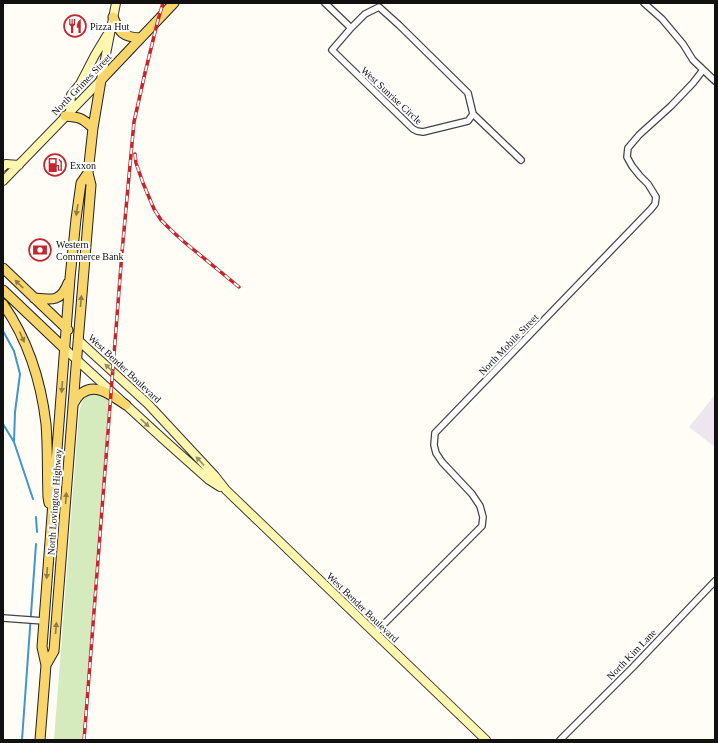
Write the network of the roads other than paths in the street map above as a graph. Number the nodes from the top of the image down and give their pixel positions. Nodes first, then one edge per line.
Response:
1 (116, 3) edge
2 (174, 3) edge
3 (325, 3) edge
4 (644, 3) edge
5 (113, 17) junction
6 (351, 28) junction
7 (110, 31) junction
8 (141, 38) junction
9 (703, 70) junction
10 (101, 80) junction
11 (715, 82) edge
12 (68, 114) junction
13 (473, 114) junction
14 (93, 128) junction
15 (521, 160) dead end
16 (18, 165) junction
17 (3, 167) edge
18 (88, 173) junction
19 (3, 181) edge
20 (3, 268) edge
21 (70, 278) junction
22 (3, 290) edge
23 (34, 298) junction
24 (3, 304) edge
25 (66, 329) junction
26 (78, 340) junction
27 (65, 348) junction
28 (76, 359) junction
29 (73, 404) junction
30 (126, 405) junction
31 (226, 490) junction
32 (52, 512) junction
33 (715, 580) edge
34 (3, 618) edge
35 (44, 621) junction
36 (375, 633) junction
37 (46, 665) junction
38 (40, 740) edge
39 (486, 740) edge
40 (560, 740) edge

1 - 5 main road
2 - 8 main road, North Grimes Street
3 - 6 street
4 - 9 street
5 - 7 main road
5 - 8 main road
6 - 13 street, West Sunrise Circle
6 - 13 street, West Sunrise Circle
7 - 10 main road
7 - 12 main road
8 - 10 main road, North Grimes Street
9 - 11 street
9 - 36 street, North Mobile Street
10 - 12 main road, North Grimes Street
10 - 14 main road
12 - 14 main road
12 - 16 main road, North Grimes Street
13 - 15 street
14 - 18 main road
16 - 17 main road
16 - 19 main road, North Grimes Street
18 -> 21 main road, North Lovington Highway
26 -> 18 main road, North Lovington Highway
23 -> 20 main road, West Bender Boulevard
21 - 23 main road
21 - 25 main road, North Lovington Highway
22 - 27 main road, West Bender Boulevard
23 - 25 main road, West Bender Boulevard
24 -> 32 main road
25 - 26 main road, West Bender Boulevard
25 - 27 main road, North Lovington Highway
26 - 28 main road, North Lovington Highway
31 -> 26 main road, West Bender Boulevard
27 - 28 main road, West Bender Boulevard
27 -> 32 main road, North Lovington Highway
28 - 29 main road, North Lovington Highway
28 - 30 main road, West Bender Boulevard
29 - 30 main road
37 -> 29 main road, North Lovington Highway
30 -> 31 main road, West Bender Boulevard
31 - 36 main road, West Bender Boulevard
32 -> 35 main road, North Lovington Highway
33 - 40 street, North Kim Lane
34 - 35 street
35 - 37 main road, North Lovington Highway
36 - 39 main road, West Bender Boulevard
37 - 38 main road, North Lovington Highway

